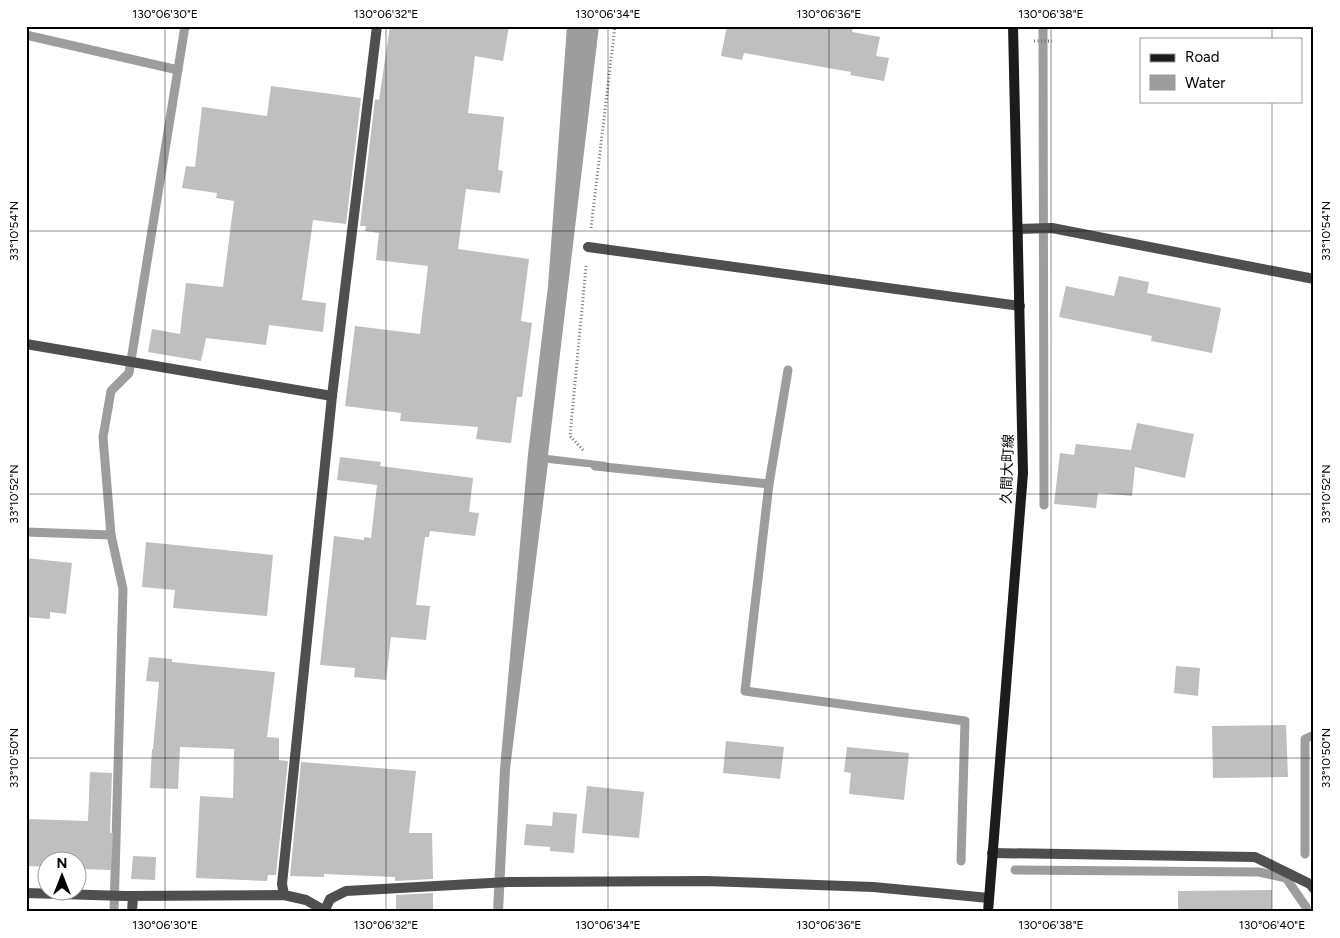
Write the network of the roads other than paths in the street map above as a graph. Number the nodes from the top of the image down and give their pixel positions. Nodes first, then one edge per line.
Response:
1 (377, 26) edge
2 (1012, 26) edge
3 (1018, 229) junction
4 (588, 247) dead end
5 (1314, 279) edge
6 (1020, 306) junction
7 (26, 344) edge
8 (332, 396) junction
9 (992, 853) junction
10 (1314, 889) edge
11 (26, 893) edge
12 (284, 895) junction
13 (129, 896) junction
14 (989, 898) junction
15 (326, 911) edge
16 (132, 912) edge
17 (988, 912) edge

1 - 8 street
2 - 3 main road, 久間大町線
3 - 5 street
3 - 6 main road, 久間大町線
4 - 6 street
6 - 9 main road, 久間大町線
7 - 8 street
8 - 12 street
9 - 10 street
9 - 14 main road, 久間大町線
11 - 13 street
12 - 13 street
12 - 15 street
13 - 16 street
14 - 15 street
14 - 17 main road, 久間大町線

